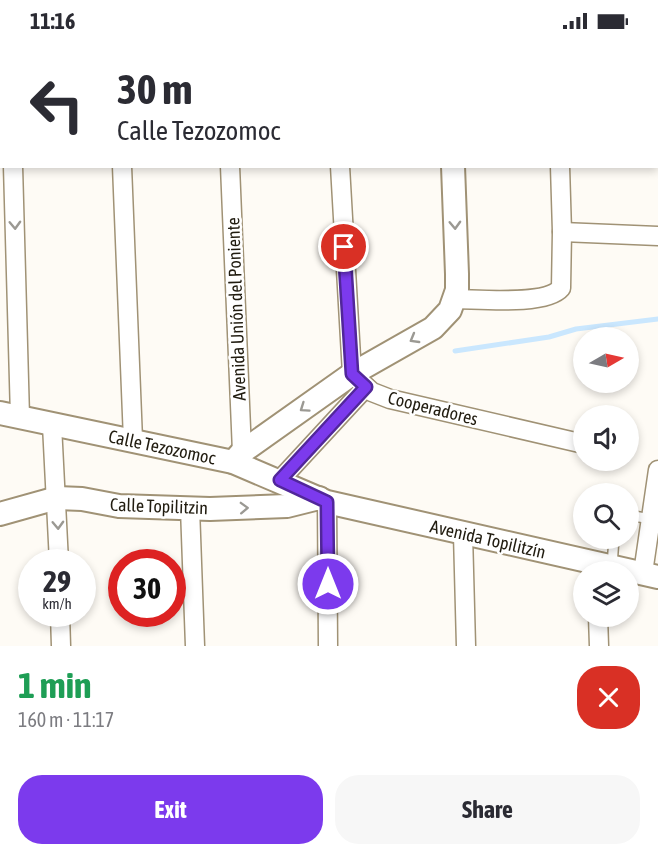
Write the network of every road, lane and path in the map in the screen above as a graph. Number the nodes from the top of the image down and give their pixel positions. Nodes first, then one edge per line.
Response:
1 (13, 168) edge
2 (122, 168) edge
3 (230, 168) edge
4 (340, 168) edge
5 (453, 168) edge
6 (560, 168) edge
7 (562, 232) junction
8 (658, 236) edge
9 (454, 299) junction
10 (359, 381) junction
11 (10, 415) edge
12 (52, 425) junction
13 (133, 440) junction
14 (573, 441) edge
15 (238, 457) junction
16 (658, 470) edge
17 (280, 480) junction
18 (57, 498) junction
19 (323, 500) junction
20 (190, 508) junction
21 (0, 514) edge
22 (639, 517) edge
23 (651, 519) junction
24 (463, 534) junction
25 (59, 549) edge
26 (573, 561) edge
27 (650, 575) edge
28 (60, 627) edge
29 (598, 627) edge
30 (61, 646) edge
31 (195, 646) edge
32 (328, 646) edge
33 (466, 646) edge
34 (599, 646) edge

1 -> 11 street
2 - 13 street
3 - 15 street, Avenida Unión del Poniente
4 - 10 street
5 -> 9 street
6 - 7 street
7 - 8 street
7 - 9 street
9 -> 10 street
10 - 14 street, Cooperadores
10 -> 15 street
10 - 17 street
11 - 12 street, Calle Tezozomoc
12 - 13 street, Calle Tezozomoc
12 - 18 street
13 - 15 street, Calle Tezozomoc
15 - 17 street, Calle Tezozomoc
16 - 23 street
17 - 19 street, Calle Tezozomoc
18 - 20 street, Calle Topilitzin
18 - 21 street, Calle Topilitzin
18 -> 25 street
20 -> 19 street, Calle Topilitzin
19 - 24 street, Avenida Topilitzín
19 - 32 street
20 - 31 street
22 - 23 lane
23 - 27 street
24 - 26 street, Avenida Topilitzín
24 - 33 street
28 - 30 street
29 - 34 street

